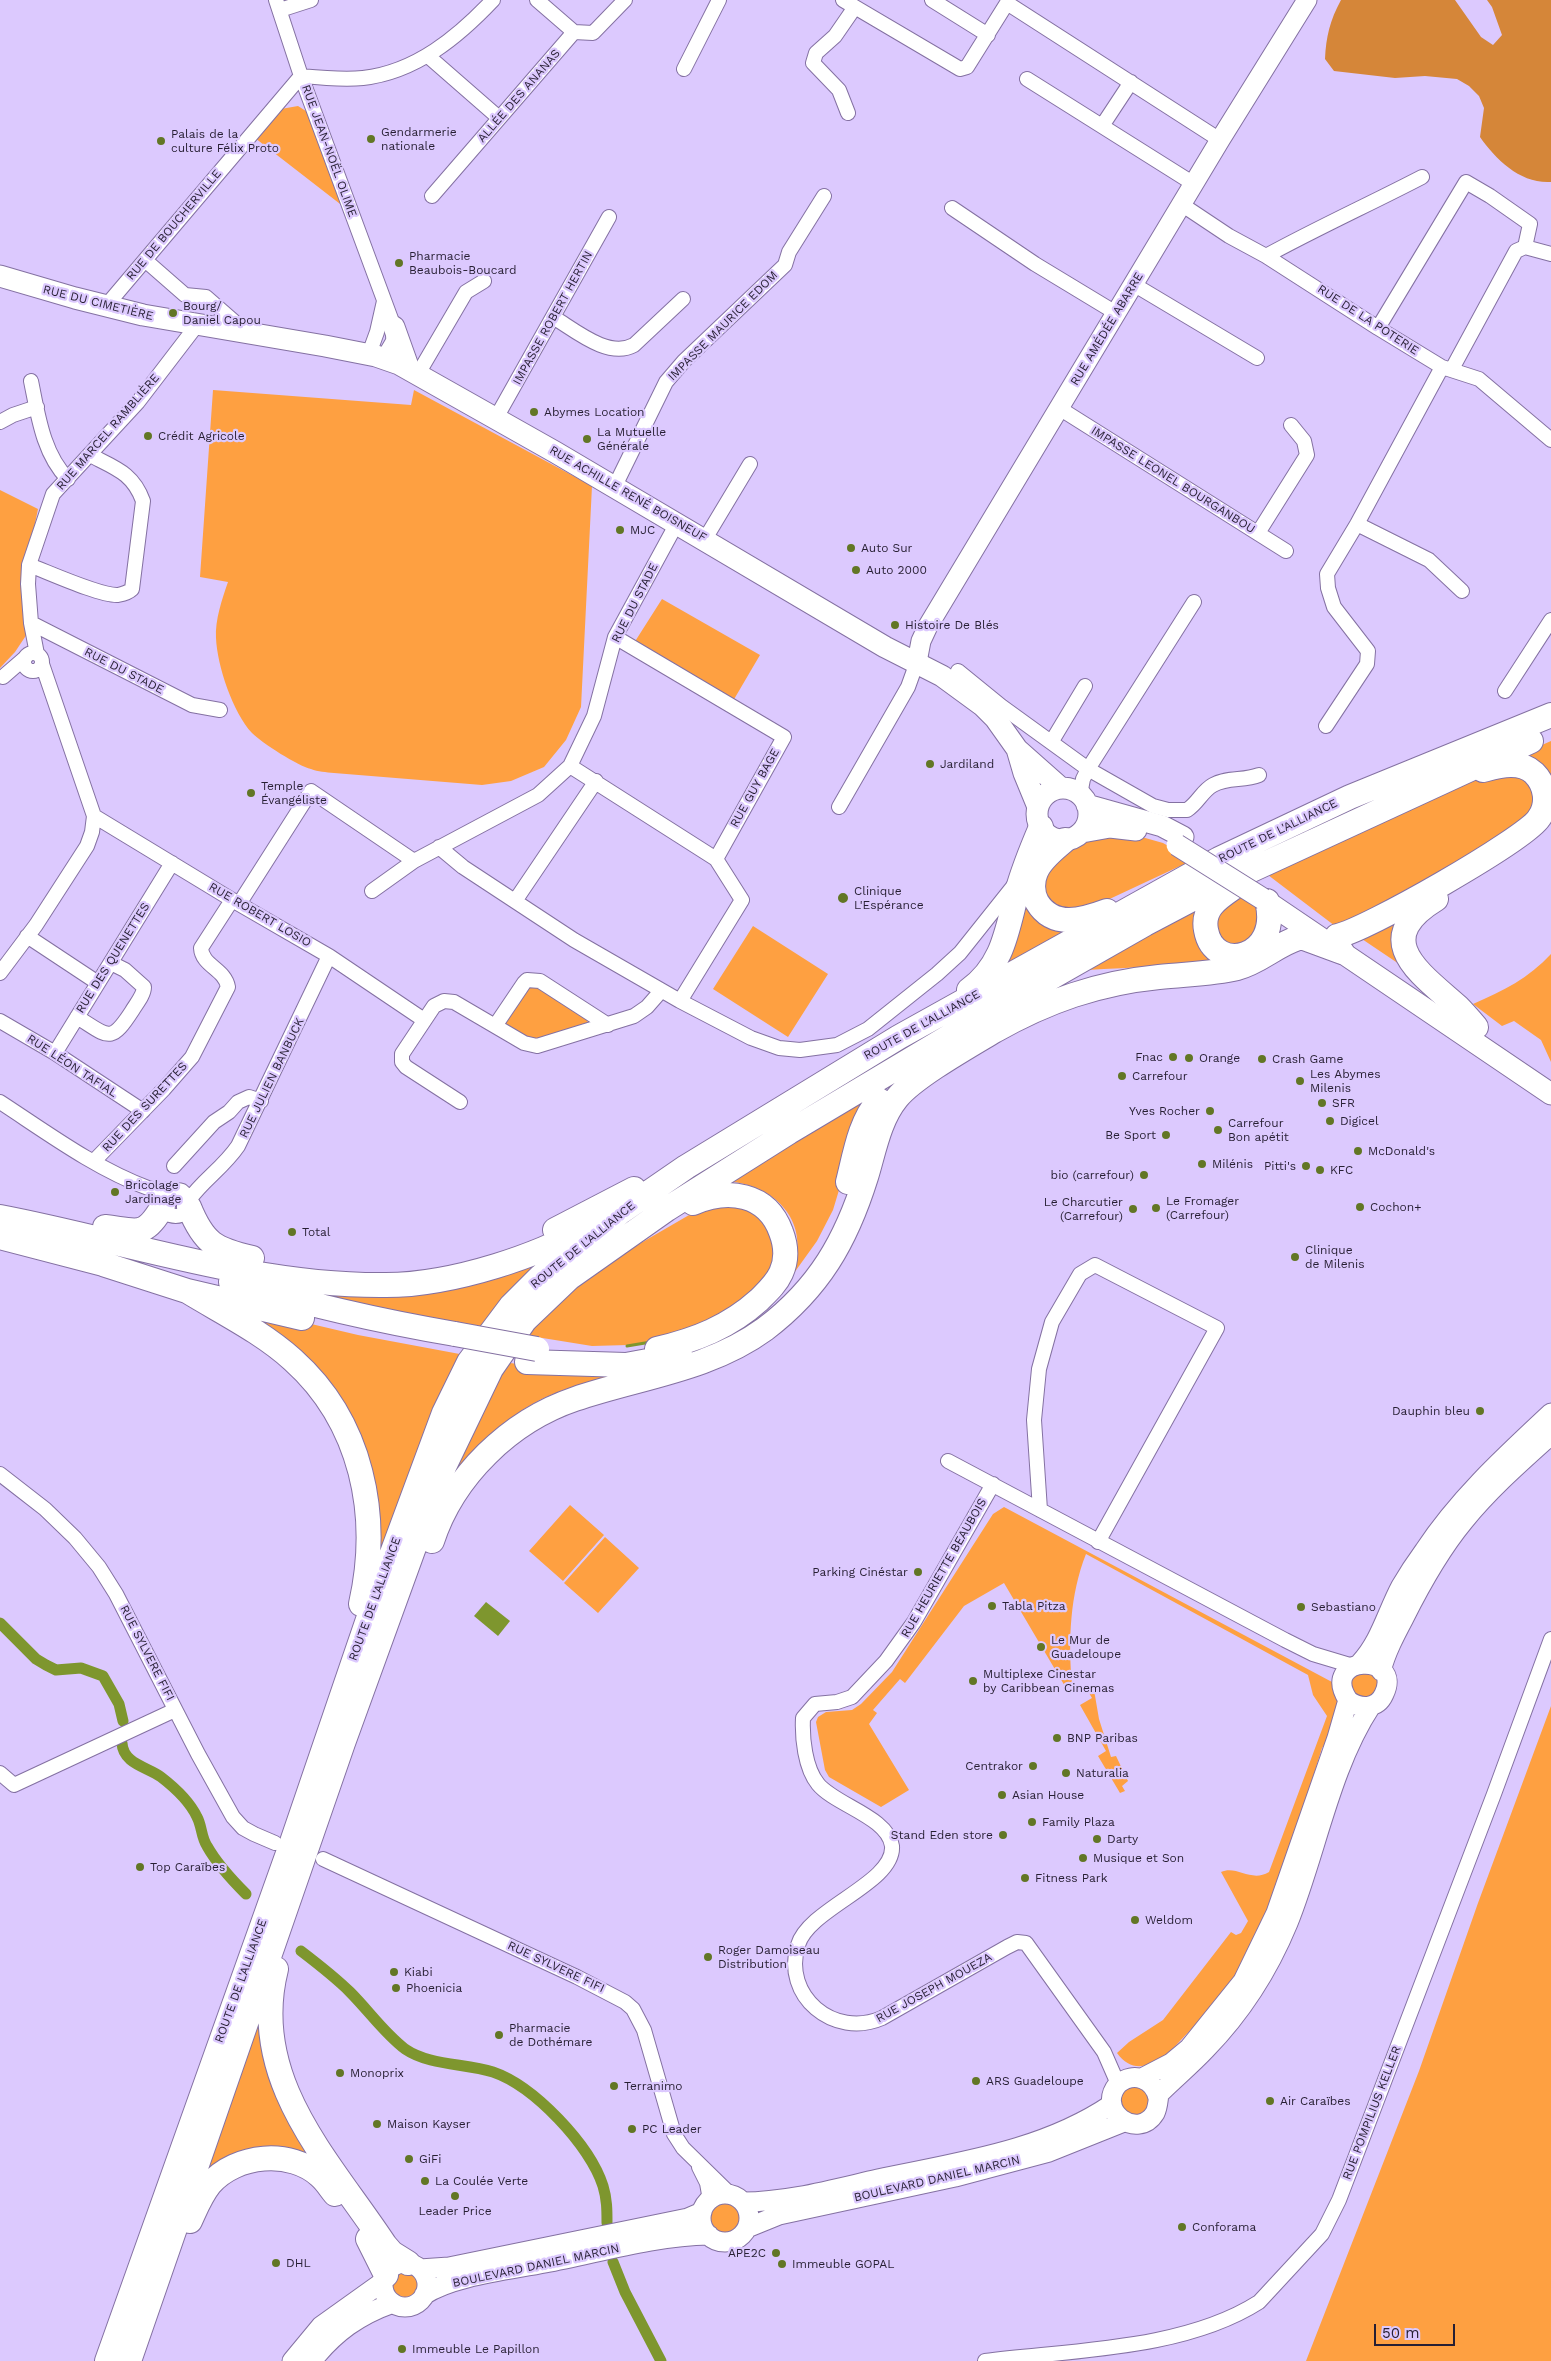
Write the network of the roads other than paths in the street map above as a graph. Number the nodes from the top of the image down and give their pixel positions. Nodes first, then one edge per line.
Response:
1 (311, 0) edge
2 (493, 0) edge
3 (537, 0) edge
4 (625, 0) edge
5 (719, 0) edge
6 (932, 0) edge
7 (1307, 0) edge
8 (1007, 1) edge
9 (849, 3) edge
10 (278, 5) edge
11 (574, 32) junction
12 (988, 35) junction
13 (428, 56) junction
14 (684, 69) dead end
15 (301, 76) junction
16 (1027, 79) dead end
17 (1131, 82) junction
18 (848, 113) dead end
19 (499, 118) junction
20 (1102, 126) junction
21 (1220, 140) junction
22 (1422, 176) dead end
23 (1194, 184) junction
24 (432, 196) dead end
25 (824, 196) dead end
26 (1181, 204) junction
27 (952, 208) dead end
28 (609, 217) dead end
29 (1525, 247) junction
30 (1551, 254) edge
31 (1266, 256) junction
32 (145, 260) junction
33 (0, 276) edge
34 (484, 281) dead end
35 (1133, 284) junction
36 (683, 299) dead end
37 (384, 301) junction
38 (106, 306) junction
39 (1116, 313) junction
40 (553, 317) junction
41 (197, 325) junction
42 (394, 327) junction
43 (1378, 328) junction
44 (247, 333) junction
45 (376, 356) junction
46 (1257, 358) dead end
47 (1447, 368) junction
48 (413, 372) junction
49 (31, 381) dead end
50 (37, 407) junction
51 (1059, 408) junction
52 (496, 418) junction
53 (0, 422) edge
54 (1291, 425) dead end
55 (1551, 440) edge
56 (90, 455) junction
57 (750, 464) dead end
58 (68, 479) junction
59 (614, 488) junction
60 (677, 523) junction
61 (1357, 524) junction
62 (1258, 533) junction
63 (705, 539) junction
64 (1286, 551) dead end
65 (29, 565) junction
66 (1462, 591) dead end
67 (1194, 602) dead end
68 (1551, 620) edge
69 (32, 630) junction
70 (615, 637) junction
71 (33, 662) junction
72 (917, 662) junction
73 (958, 671) dead end
74 (1, 677) edge
75 (1085, 686) dead end
76 (1505, 691) dead end
77 (220, 710) dead end
78 (1551, 714) edge
79 (1326, 726) dead end
80 (1551, 732) edge
81 (1052, 741) junction
82 (1017, 749) junction
83 (570, 766) junction
84 (1408, 773) junction
85 (1259, 775) dead end
86 (596, 781) junction
87 (1078, 788) junction
88 (1424, 790) junction
89 (839, 807) dead end
90 (94, 816) junction
91 (1040, 817) junction
92 (1551, 825) edge
93 (1073, 836) junction
94 (1180, 841) junction
95 (439, 847) junction
96 (1280, 856) junction
97 (716, 859) junction
98 (414, 860) junction
99 (172, 863) junction
100 (1023, 874) junction
101 (372, 891) dead end
102 (1266, 897) junction
103 (515, 901) junction
104 (235, 902) junction
105 (27, 936) junction
106 (1339, 944) junction
107 (329, 956) junction
108 (111, 963) junction
109 (0, 972) edge
110 (98, 983) junction
111 (661, 990) junction
112 (680, 1001) junction
113 (77, 1017) junction
114 (424, 1020) junction
115 (0, 1021) edge
116 (608, 1025) junction
117 (495, 1026) junction
118 (1476, 1027) junction
119 (958, 1032) junction
120 (899, 1037) junction
121 (55, 1053) junction
122 (1551, 1081) edge
123 (1551, 1094) edge
124 (261, 1100) junction
125 (0, 1102) edge
126 (460, 1102) dead end
127 (143, 1111) junction
128 (94, 1161) junction
129 (174, 1166) dead end
130 (686, 1167) junction
131 (176, 1197) junction
132 (667, 1209) junction
133 (622, 1211) junction
134 (0, 1218) edge
135 (36, 1224) junction
136 (0, 1237) edge
137 (187, 1291) junction
138 (451, 1341) junction
139 (532, 1356) junction
140 (674, 1371) junction
141 (1551, 1413) edge
142 (1551, 1435) edge
143 (948, 1461) dead end
144 (0, 1474) edge
145 (993, 1484) junction
146 (1040, 1510) junction
147 (1098, 1542) junction
148 (1551, 1639) edge
149 (1352, 1669) junction
150 (1381, 1670) junction
151 (1348, 1700) junction
152 (1371, 1706) junction
153 (175, 1710) junction
154 (336, 1738) junction
155 (0, 1773) edge
156 (885, 1831) joint
157 (275, 1843) dead end
158 (323, 1859) dead end
159 (296, 1882) junction
160 (1131, 2080) junction
161 (1158, 2098) junction
162 (1112, 2104) junction
163 (1124, 2122) junction
164 (697, 2162) junction
165 (736, 2198) junction
166 (706, 2206) junction
167 (747, 2228) junction
168 (709, 2235) junction
169 (414, 2266) junction
170 (385, 2278) junction
171 (424, 2295) junction
172 (393, 2303) junction
173 (146, 2312) junction
174 (118, 2334) junction
175 (101, 2361) edge
176 (107, 2361) edge
177 (129, 2361) edge
178 (292, 2361) edge
179 (312, 2361) edge
180 (985, 2361) edge

1 - 10 street
2 - 13 street
3 - 11 street
4 - 11 street
5 - 14 street
6 - 12 street
7 - 21 main road, RUE AMÉDÉE ABARRE
8 - 12 street
8 - 17 street
9 - 12 street
9 - 18 street
10 - 15 street, RUE JEAN-NOËL OLIME
11 - 19 street, ALLÉE DES ANANAS
13 - 15 street
13 - 19 street
15 - 32 street, RUE DE BOUCHERVILLE
15 - 37 street, RUE JEAN-NOËL OLIME
16 - 20 street
17 - 20 street
17 - 21 street
19 - 24 street, ALLÉE DES ANANAS
20 - 23 street
21 - 23 main road, RUE AMÉDÉE ABARRE
22 - 31 street
23 - 26 main road, RUE AMÉDÉE ABARRE
25 - 59 street, IMPASSE MAURICE EDOM
26 - 31 street, RUE DE LA POTERIE
26 - 35 main road, RUE AMÉDÉE ABARRE
27 - 39 street
28 - 40 street, IMPASSE ROBERT HERTIN
29 - 30 street
29 - 43 street
29 - 47 street
31 - 43 street, RUE DE LA POTERIE
32 - 38 street, RUE DE BOUCHERVILLE
32 - 44 street
33 - 38 main road, RUE DU CIMETIÈRE
34 - 48 street
35 - 39 main road, RUE AMÉDÉE ABARRE
35 - 46 street
36 - 40 street
37 - 42 street, RUE JEAN-NOËL OLIME
37 - 45 street
38 - 41 main road, RUE DU CIMETIÈRE
39 - 51 main road, RUE AMÉDÉE ABARRE
40 - 52 street, IMPASSE ROBERT HERTIN
41 - 44 main road, RUE ACHILLE RENÉ BOISNEUF
41 - 56 street, RUE MARCEL RAMBLIÈRE
42 - 45 street
42 - 48 main road
43 - 47 street, RUE DE LA POTERIE
44 - 45 main road, RUE ACHILLE RENÉ BOISNEUF
45 - 48 main road, RUE ACHILLE RENÉ BOISNEUF
47 - 55 street, RUE DE LA POTERIE
47 - 61 street
48 - 52 main road, RUE ACHILLE RENÉ BOISNEUF
49 - 50 street
50 - 53 street
50 - 58 street
51 - 62 street, IMPASSE LEONEL BOURGANBOU
51 - 72 main road, RUE AMÉDÉE ABARRE
52 - 59 main road, RUE ACHILLE RENÉ BOISNEUF
54 - 62 street
56 - 58 street, RUE MARCEL RAMBLIÈRE
56 - 65 street
57 - 63 street
58 - 65 street, RUE MARCEL RAMBLIÈRE
59 - 60 main road, RUE ACHILLE RENÉ BOISNEUF
60 - 63 main road, RUE ACHILLE RENÉ BOISNEUF
60 - 70 street, RUE DU STADE
61 - 66 street
61 - 79 street
62 - 64 street, IMPASSE LEONEL BOURGANBOU
63 - 72 main road, RUE ACHILLE RENÉ BOISNEUF
65 - 69 street, RUE MARCEL RAMBLIÈRE
67 - 87 street
68 - 76 street
69 - 71 street, RUE MARCEL RAMBLIÈRE
69 - 77 street, RUE DU STADE
70 - 83 street, RUE DU STADE
70 - 97 street, RUE GUY BAGE
71 - 74 street
71 - 90 street
72 - 82 main road, RUE ACHILLE RENÉ BOISNEUF
72 - 89 street
73 - 81 street
75 - 81 street
78 - 84 highway, ROUTE DE L'ALLIANCE
80 - 88 highway, ROUTE DE L'ALLIANCE
81 - 87 street
82 - 87 main road, RUE ACHILLE RENÉ BOISNEUF
82 - 91 main road, RUE ACHILLE RENÉ BOISNEUF
83 - 86 street
83 - 95 street, RUE DU STADE
84 - 93 highway
84 - 120 highway, ROUTE DE L'ALLIANCE
85 - 87 street
86 - 97 street
86 - 103 street
87 - 91 main road
87 - 93 main road
87 - 94 main road
88 - 96 highway, ROUTE DE L'ALLIANCE
88 - 106 highway
90 - 99 street, RUE ROBERT LOSIO
90 - 105 street
91 - 93 main road
91 - 100 highway
92 - 118 highway
93 - 94 main road
94 - 102 main road
95 - 98 street, RUE DU STADE
95 - 103 street
96 - 102 highway
96 - 119 highway, ROUTE DE L'ALLIANCE
97 - 112 street
98 - 101 street, RUE DU STADE
98 - 104 street
99 - 104 street, RUE ROBERT LOSIO
99 - 108 street, RUE DES QUENETTES
100 - 112 street
100 - 120 highway
102 - 106 main road
103 - 111 street
104 - 107 street, RUE ROBERT LOSIO
104 - 127 street, RUE DES SURETTES
105 - 109 street
105 - 110 street
106 - 118 main road
106 - 123 main road
106 - 140 highway
107 - 114 street, RUE ROBERT LOSIO
107 - 124 street, RUE JULIEN BANBUCK
108 - 110 street, RUE DES QUENETTES
108 - 113 street
110 - 113 street, RUE DES QUENETTES
111 - 112 street
111 - 116 street
113 - 121 street, RUE DES QUENETTES
114 - 117 street
114 - 126 street
115 - 121 street, RUE LÉON TAFIAL
116 - 117 street
116 - 117 street
118 - 122 main road
119 - 132 highway, ROUTE DE L'ALLIANCE
119 - 139 highway
120 - 130 highway, ROUTE DE L'ALLIANCE
121 - 127 street, RUE LÉON TAFIAL
124 - 129 street
124 - 131 street, RUE JULIEN BANBUCK
125 - 128 street
127 - 128 street, RUE DES SURETTES
128 - 131 street
130 - 131 highway
130 - 133 highway, ROUTE DE L'ALLIANCE
131 - 135 highway
132 - 139 highway
132 - 154 highway, ROUTE DE L'ALLIANCE
133 - 135 highway
133 - 154 highway, ROUTE DE L'ALLIANCE
134 - 135 highway
134 - 138 highway
136 - 137 highway
137 - 138 highway
137 - 154 highway
138 - 139 highway, bridge
139 - 140 highway
140 - 154 highway
141 - 149 main road
142 - 150 main road
143 - 145 street
144 - 153 street, RUE SYLVERE FIFI
145 - 146 street
145 - 156 street, RUE HEURIETTE BEAUBOIS
146 - 147 street
146 - 147 street
147 - 149 street
148 - 180 street, RUE POMPILIUS KELLER
149 - 150 main road
149 - 151 main road
150 - 152 main road
151 - 152 main road
151 - 160 main road
152 - 161 main road
153 - 155 street
153 - 157 street, RUE SYLVERE FIFI
154 - 159 highway, ROUTE DE L'ALLIANCE
154 - 174 highway, ROUTE DE L'ALLIANCE
156 - 160 street, RUE JOSEPH MOUEZA
158 - 164 street, RUE SYLVERE FIFI
159 - 169 highway
159 - 173 highway, ROUTE DE L'ALLIANCE
160 - 161 main road
160 - 162 main road
161 - 163 main road
162 - 163 main road
162 - 165 main road, BOULEVARD DANIEL MARCIN
163 - 167 main road, BOULEVARD DANIEL MARCIN
164 - 165 street, RUE SYLVERE FIFI
164 - 166 street, RUE SYLVERE FIFI
165 - 166 main road
165 - 167 main road
166 - 168 main road
166 - 169 main road, BOULEVARD DANIEL MARCIN
167 - 168 main road
168 - 171 main road, BOULEVARD DANIEL MARCIN
169 - 170 main road
169 - 171 main road
170 - 172 main road
170 - 173 highway
170 - 178 main road
171 - 172 main road
172 - 179 main road
173 - 177 highway, ROUTE DE L'ALLIANCE
174 - 175 highway
174 - 176 highway, ROUTE DE L'ALLIANCE

